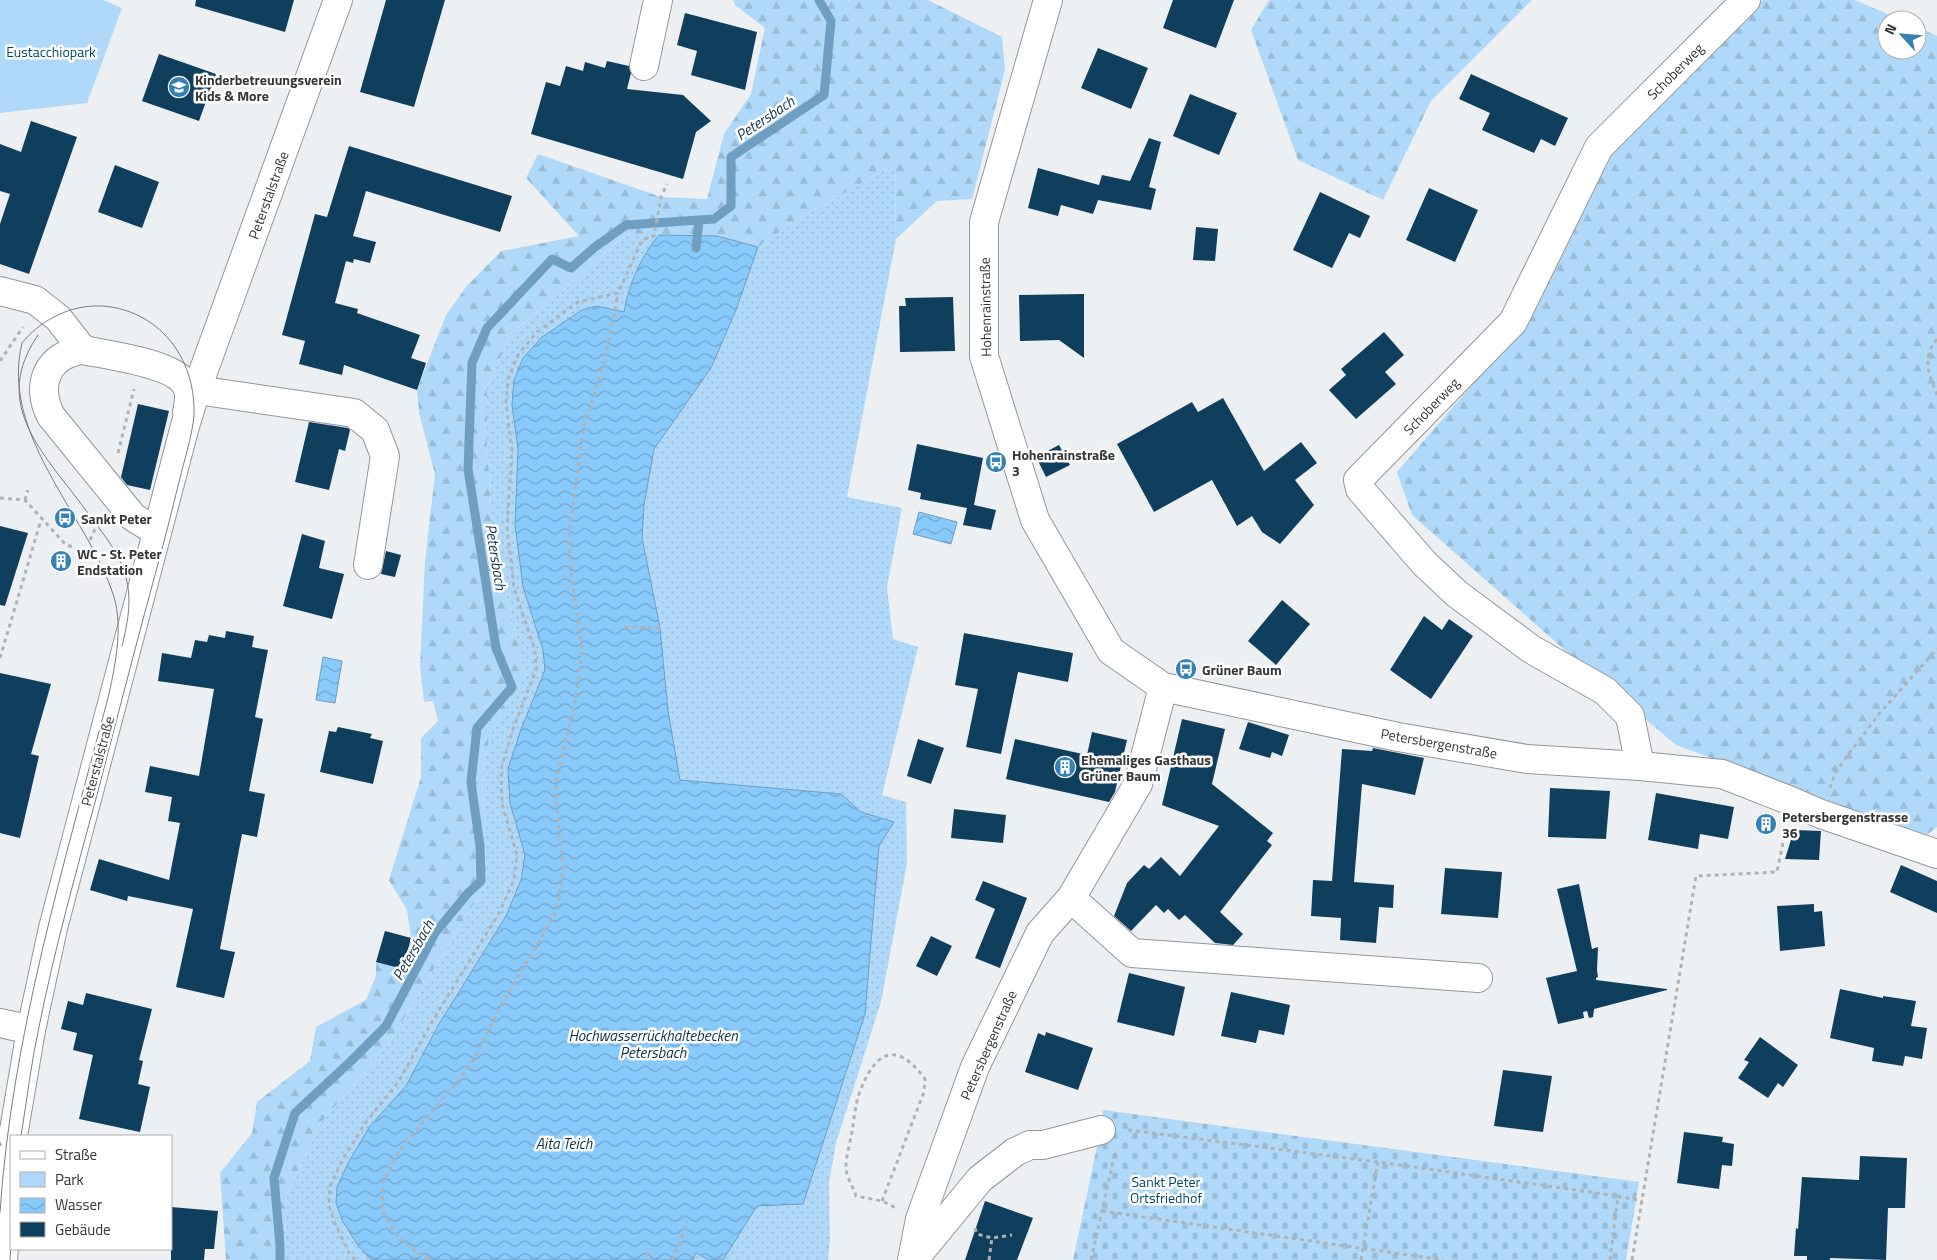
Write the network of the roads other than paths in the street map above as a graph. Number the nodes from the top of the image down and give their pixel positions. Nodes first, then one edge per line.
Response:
1 (338, 0) edge
2 (658, 0) edge
3 (1048, 0) edge
4 (1746, 0) edge
5 (644, 66) dead end
6 (3, 292) edge
7 (83, 350) junction
8 (197, 390) junction
9 (185, 426) junction
10 (157, 532) junction
11 (368, 565) dead end
12 (1163, 688) junction
13 (1640, 766) junction
14 (1937, 854) edge
15 (1070, 898) junction
16 (1478, 978) dead end
17 (0, 1023) edge
18 (31, 1030) junction
19 (1112, 1134) road end
20 (12, 1135) edge
21 (10, 1159) edge
22 (4, 1182) edge
23 (3, 1260) edge
24 (913, 1260) edge

1 - 8 street, Peterstalstraße
2 - 5 street
3 - 12 street, Hohenrainstraße
4 - 13 street, Schoberweg
6 - 7 street
7 - 9 street
7 - 10 street
8 - 9 street, Peterstalstraße
8 - 11 street
9 - 10 street, Peterstalstraße
10 - 18 street, Peterstalstraße
12 - 13 street, Petersbergenstraße
12 - 15 street, Petersbergenstraße
13 - 14 street, Petersbergenstraße
15 - 16 street
15 - 24 street, Petersbergenstraße
17 - 18 street
18 - 20 street, Peterstalstraße
19 - 24 street
21 - 22 street
22 - 23 street

